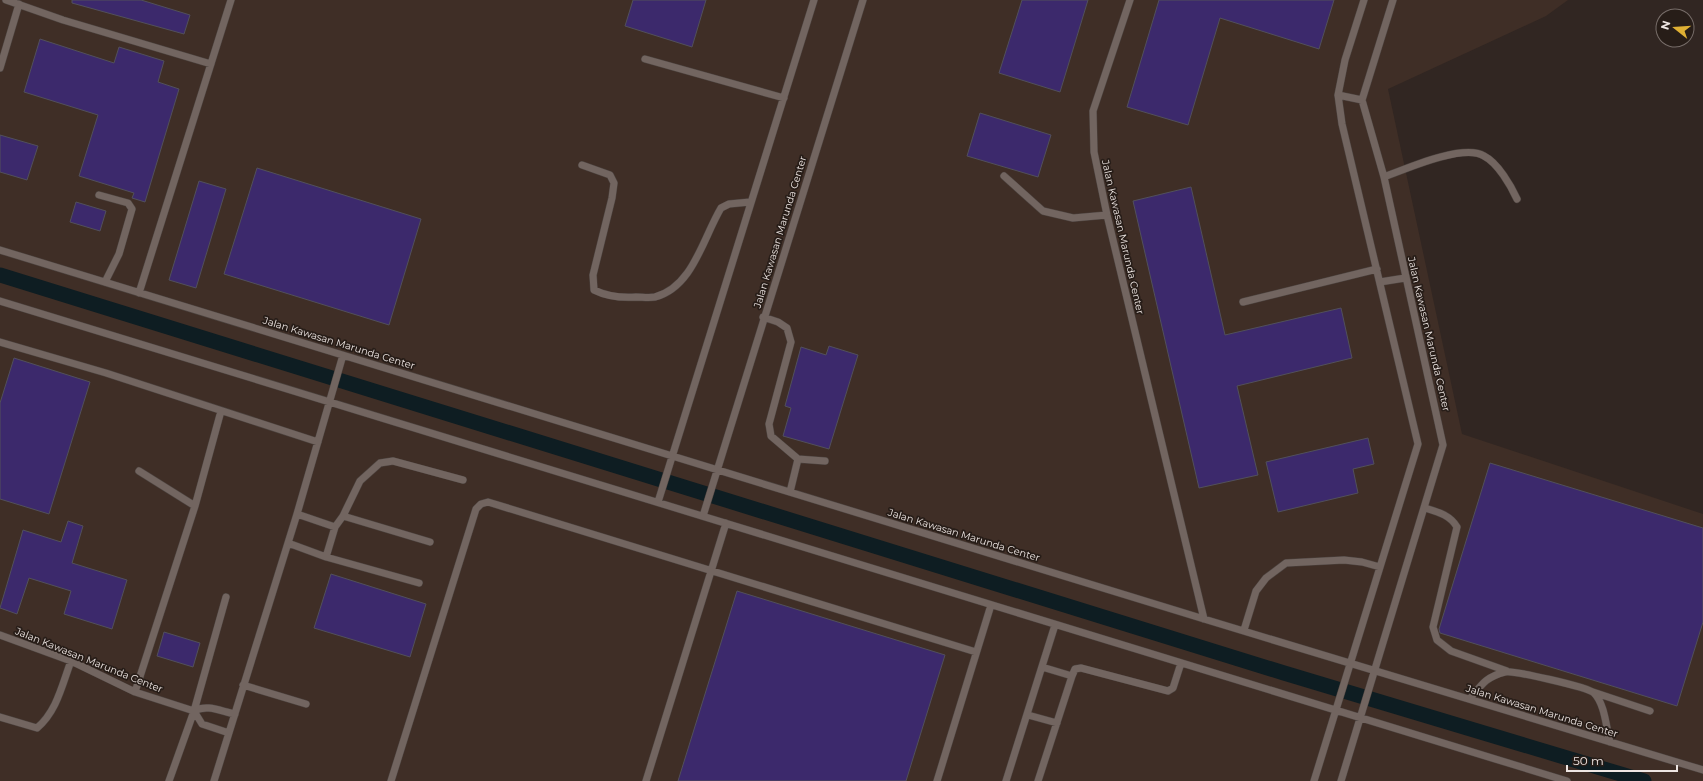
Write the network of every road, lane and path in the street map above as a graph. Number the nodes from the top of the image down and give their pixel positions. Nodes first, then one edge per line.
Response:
1 (6, 0) edge
2 (231, 0) edge
3 (814, 0) edge
4 (863, 0) edge
5 (1130, 0) edge
6 (1364, 0) edge
7 (1393, 0) edge
8 (19, 4) junction
9 (645, 59) dead end
10 (211, 64) junction
11 (0, 68) edge
12 (1338, 95) junction
13 (784, 98) junction
14 (1362, 100) junction
15 (582, 165) dead end
16 (1004, 176) dead end
17 (1384, 177) junction
18 (99, 195) dead end
19 (1517, 199) dead end
20 (750, 202) junction
21 (1107, 215) junction
22 (0, 250) edge
23 (1377, 269) junction
24 (1405, 278) junction
25 (104, 282) junction
26 (1380, 282) junction
27 (139, 293) junction
28 (0, 301) edge
29 (1243, 302) dead end
30 (763, 317) junction
31 (0, 342) edge
32 (342, 357) junction
33 (329, 399) junction
34 (221, 411) junction
35 (318, 442) junction
36 (671, 458) junction
37 (798, 459) junction
38 (825, 461) dead end
39 (139, 471) dead end
40 (716, 472) junction
41 (463, 480) dead end
42 (790, 492) junction
43 (658, 500) junction
44 (195, 506) junction
45 (1425, 508) junction
46 (297, 514) junction
47 (703, 514) junction
48 (344, 516) junction
49 (726, 523) junction
50 (335, 527) junction
51 (430, 542) dead end
52 (288, 543) junction
53 (326, 557) junction
54 (1380, 568) junction
55 (712, 571) junction
56 (419, 583) dead end
57 (226, 597) dead end
58 (991, 605) junction
59 (1204, 620) junction
60 (1055, 625) junction
61 (1244, 630) junction
62 (0, 635) edge
63 (976, 652) junction
64 (71, 661) junction
65 (1351, 662) junction
66 (1181, 664) junction
67 (1042, 667) junction
68 (1507, 671) junction
69 (1374, 674) junction
70 (1072, 676) junction
71 (243, 686) junction
72 (135, 692) junction
73 (1594, 692) junction
74 (1470, 699) junction
75 (306, 704) dead end
76 (1336, 710) junction
77 (194, 711) junction
78 (1650, 711) dead end
79 (235, 714) junction
80 (1028, 715) junction
81 (0, 717) edge
82 (1361, 718) junction
83 (1057, 722) junction
84 (229, 733) junction
85 (1610, 742) junction
86 (1703, 770) edge
87 (169, 781) edge
88 (214, 781) edge
89 (391, 781) edge
90 (646, 781) edge
91 (937, 781) edge
92 (1006, 781) edge
93 (1038, 781) edge
94 (1314, 781) edge
95 (1341, 781) edge
96 (1567, 781) edge

1 - 8 lane
2 - 10 lane
3 - 13 lane
4 - 30 lane, Jalan Kawasan Marunda Center
5 - 21 lane, Jalan Kawasan Marunda Center
6 - 12 lane
7 - 14 lane
8 - 10 lane
8 - 11 lane
9 - 13 lane
10 - 27 lane
12 - 14 lane
12 - 23 lane
13 - 20 lane
14 - 17 lane, Jalan Kawasan Marunda Center
15 - 20 lane
16 - 21 lane
17 - 19 lane
17 - 24 lane, Jalan Kawasan Marunda Center
18 - 25 lane
20 - 36 lane
21 - 59 lane, Jalan Kawasan Marunda Center
22 - 25 lane, Jalan Kawasan Marunda Center
23 - 26 lane
23 - 29 lane
24 - 26 lane
24 - 45 lane, Jalan Kawasan Marunda Center
25 - 27 lane, Jalan Kawasan Marunda Center
26 - 54 lane
27 - 32 lane, Jalan Kawasan Marunda Center
28 - 33 lane
30 - 37 lane
30 - 40 lane, Jalan Kawasan Marunda Center
31 - 34 lane
32 - 33 lane
32 - 36 lane, Jalan Kawasan Marunda Center
33 - 35 lane
33 - 43 lane
34 - 35 lane
34 - 44 lane
35 - 46 lane
36 - 40 lane, Jalan Kawasan Marunda Center
36 - 43 lane
37 - 38 lane
37 - 42 lane
39 - 44 lane
40 - 42 lane, Jalan Kawasan Marunda Center
40 - 47 lane, Jalan Kawasan Marunda Center
41 - 48 lane
42 - 59 lane, Jalan Kawasan Marunda Center
43 - 47 lane
44 - 72 lane
45 - 68 lane
45 - 69 lane, Jalan Kawasan Marunda Center
46 - 50 lane
46 - 52 lane
47 - 49 lane
48 - 50 lane
48 - 51 lane
49 - 55 lane
49 - 58 lane
50 - 53 lane
52 - 53 lane
52 - 71 lane
53 - 56 lane
54 - 61 lane
54 - 65 lane
55 - 63 lane
55 - 89 lane
55 - 90 lane
57 - 77 lane
58 - 60 lane
58 - 63 lane
59 - 61 lane, Jalan Kawasan Marunda Center
60 - 66 lane
60 - 67 lane
61 - 65 lane, Jalan Kawasan Marunda Center
62 - 64 lane, Jalan Kawasan Marunda Center
63 - 91 lane
64 - 72 lane, Jalan Kawasan Marunda Center
64 - 81 lane
65 - 69 lane, Jalan Kawasan Marunda Center
65 - 76 lane
66 - 70 lane
66 - 76 lane
67 - 70 lane
67 - 80 lane
68 - 73 lane
68 - 74 lane
69 - 74 lane, Jalan Kawasan Marunda Center
69 - 82 lane, Jalan Kawasan Marunda Center
70 - 83 lane
71 - 75 lane
71 - 79 lane
72 - 77 lane, Jalan Kawasan Marunda Center
73 - 78 lane
73 - 85 lane
74 - 85 lane, Jalan Kawasan Marunda Center
76 - 82 lane
76 - 94 lane
77 - 79 lane, Jalan Kawasan Marunda Center
77 - 84 lane
77 - 87 lane
79 - 84 lane
80 - 83 lane
80 - 92 lane
82 - 95 lane, Jalan Kawasan Marunda Center
82 - 96 lane
83 - 93 lane
84 - 88 lane
85 - 86 lane, Jalan Kawasan Marunda Center

